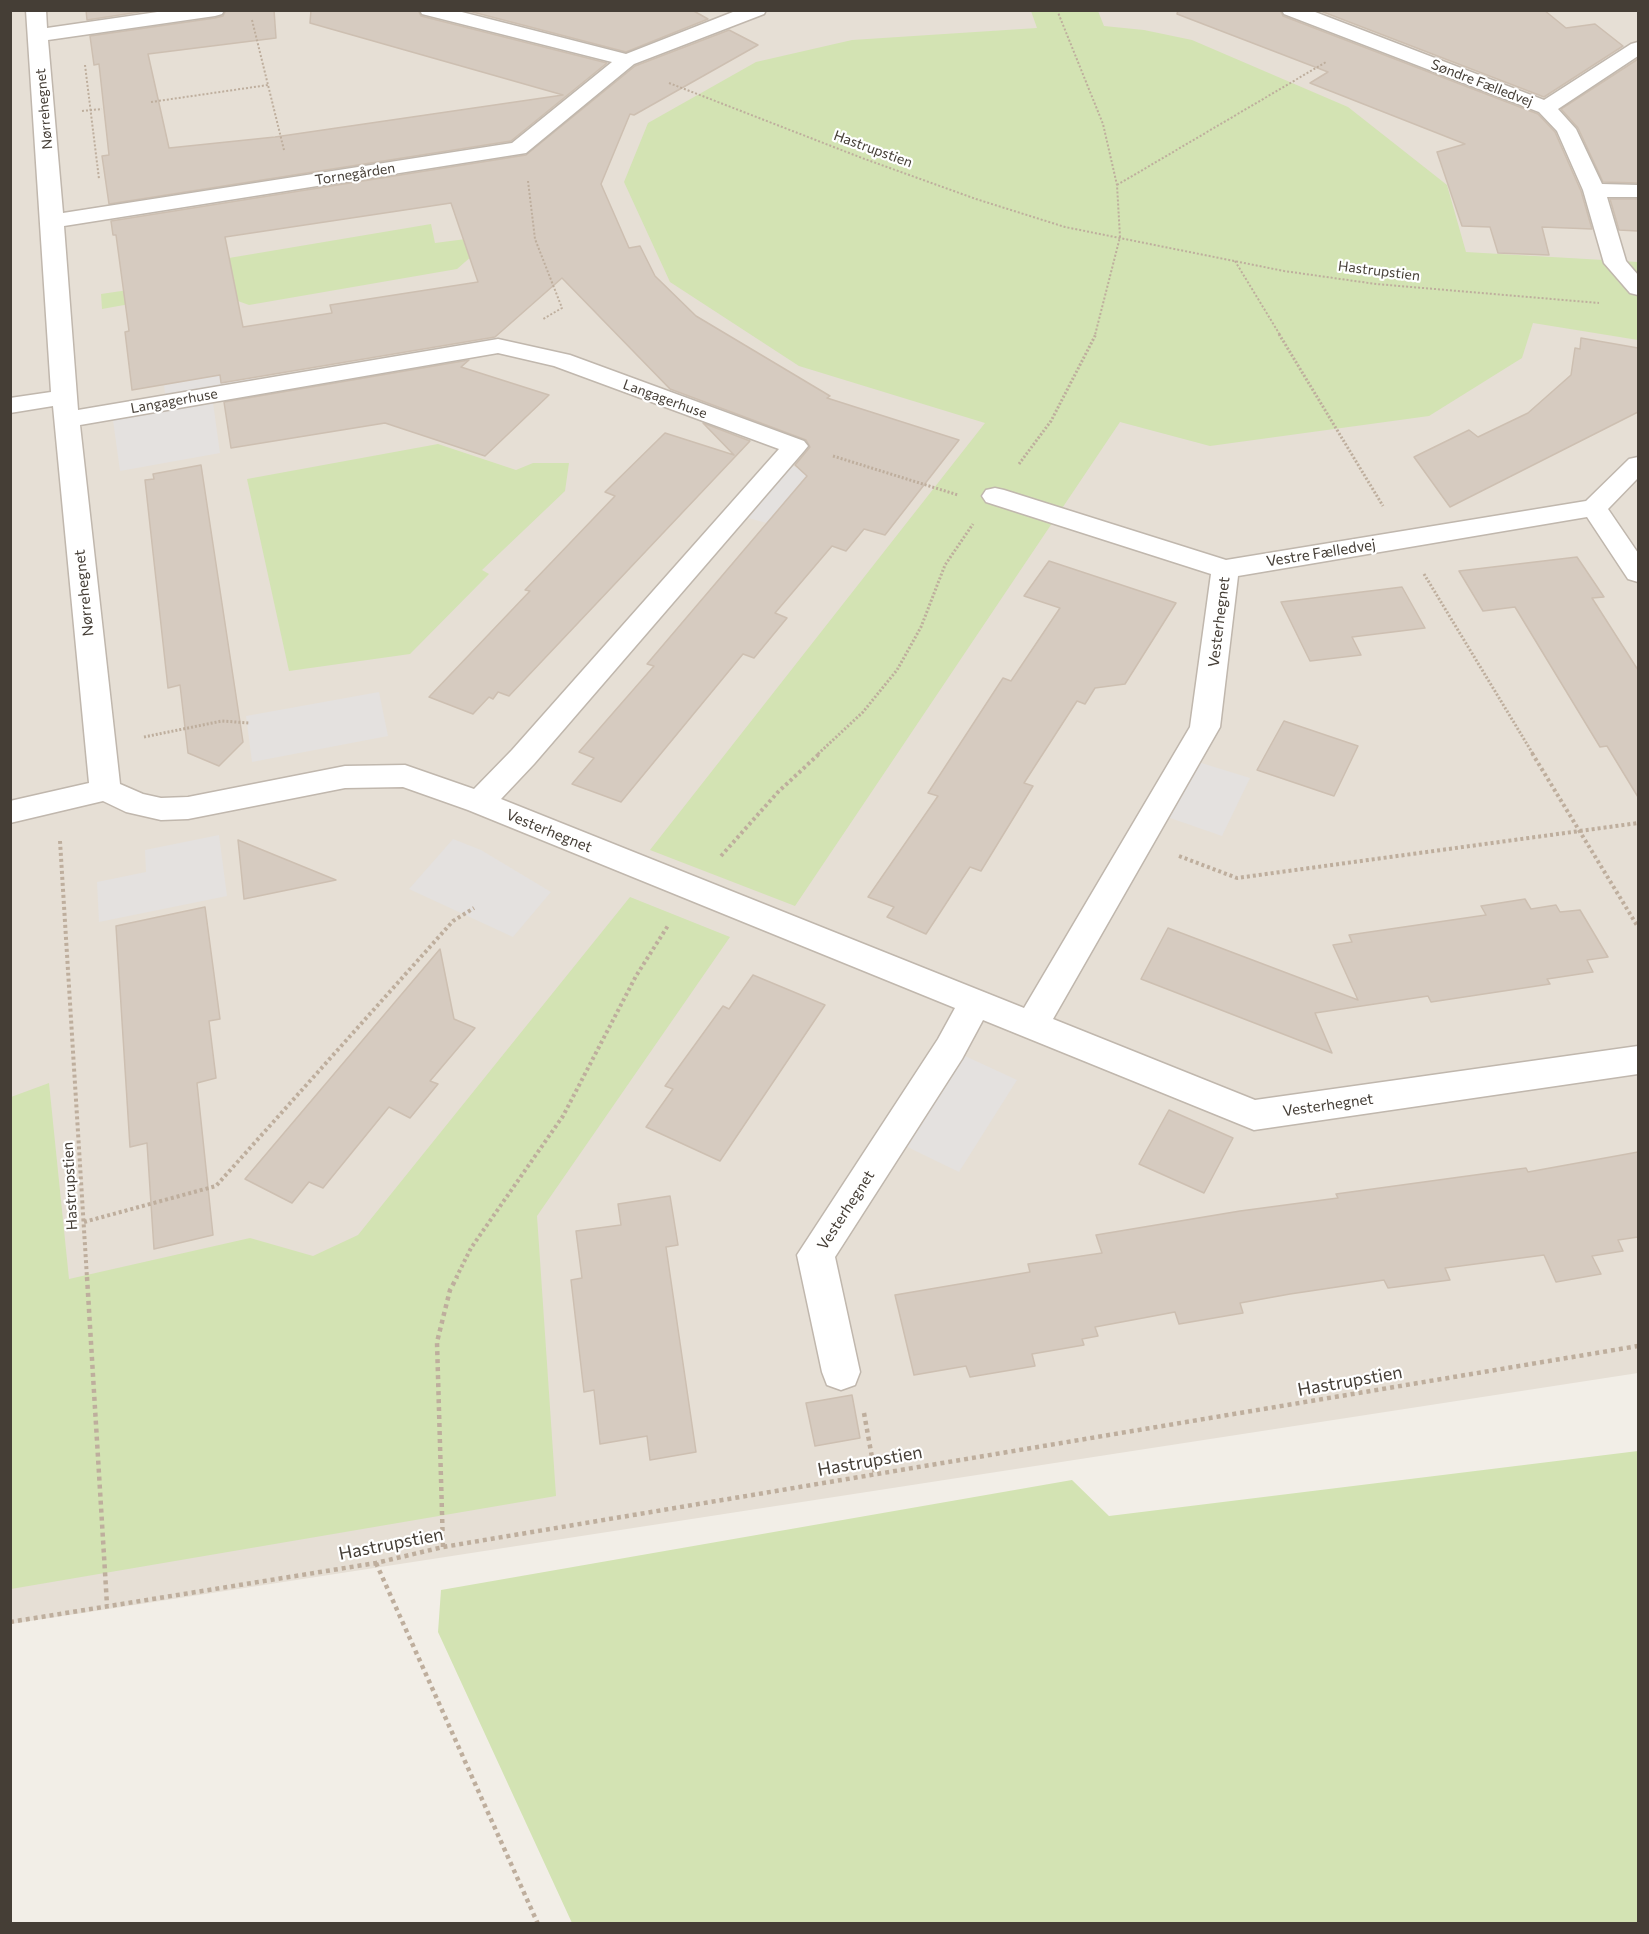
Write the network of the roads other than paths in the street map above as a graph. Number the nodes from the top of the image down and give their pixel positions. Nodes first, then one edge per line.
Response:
1 (36, 10) edge
2 (215, 10) edge
3 (429, 10) edge
4 (757, 10) edge
5 (1291, 10) edge
6 (39, 36) junction
7 (1638, 48) edge
8 (627, 60) junction
9 (1546, 108) junction
10 (1594, 190) junction
11 (1638, 191) edge
12 (54, 220) junction
13 (1638, 288) edge
14 (10, 406) edge
15 (65, 408) junction
16 (1638, 465) edge
17 (991, 500) road end
18 (1594, 508) junction
19 (1225, 569) junction
20 (1638, 573) edge
21 (105, 790) junction
22 (479, 802) junction
23 (10, 812) edge
24 (976, 1002) junction
25 (1032, 1025) junction
26 (1638, 1060) edge
27 (841, 1372) road end

1 - 6 street, Nørrehegnet
2 - 6 street
3 - 8 street
4 - 8 street, Tornegården
5 - 9 street, Søndre Fælledvej
6 - 12 street, Nørrehegnet
7 - 9 street
8 - 12 street, Tornegården
9 - 10 street, Søndre Fælledvej
10 - 11 street
10 - 13 street, Søndre Fælledvej
12 - 15 street, Nørrehegnet
14 - 15 street
15 - 21 street, Nørrehegnet
15 - 22 street, Langagerhuse
16 - 18 street
17 - 19 street, Vestre Fælledvej
18 - 19 street, Vestre Fælledvej
18 - 20 street
19 - 25 street, Vesterhegnet
21 - 22 street, Vesterhegnet
21 - 23 street
22 - 24 street, Vesterhegnet
24 - 25 street, Vesterhegnet
24 - 27 street, Vesterhegnet
25 - 26 street, Vesterhegnet

